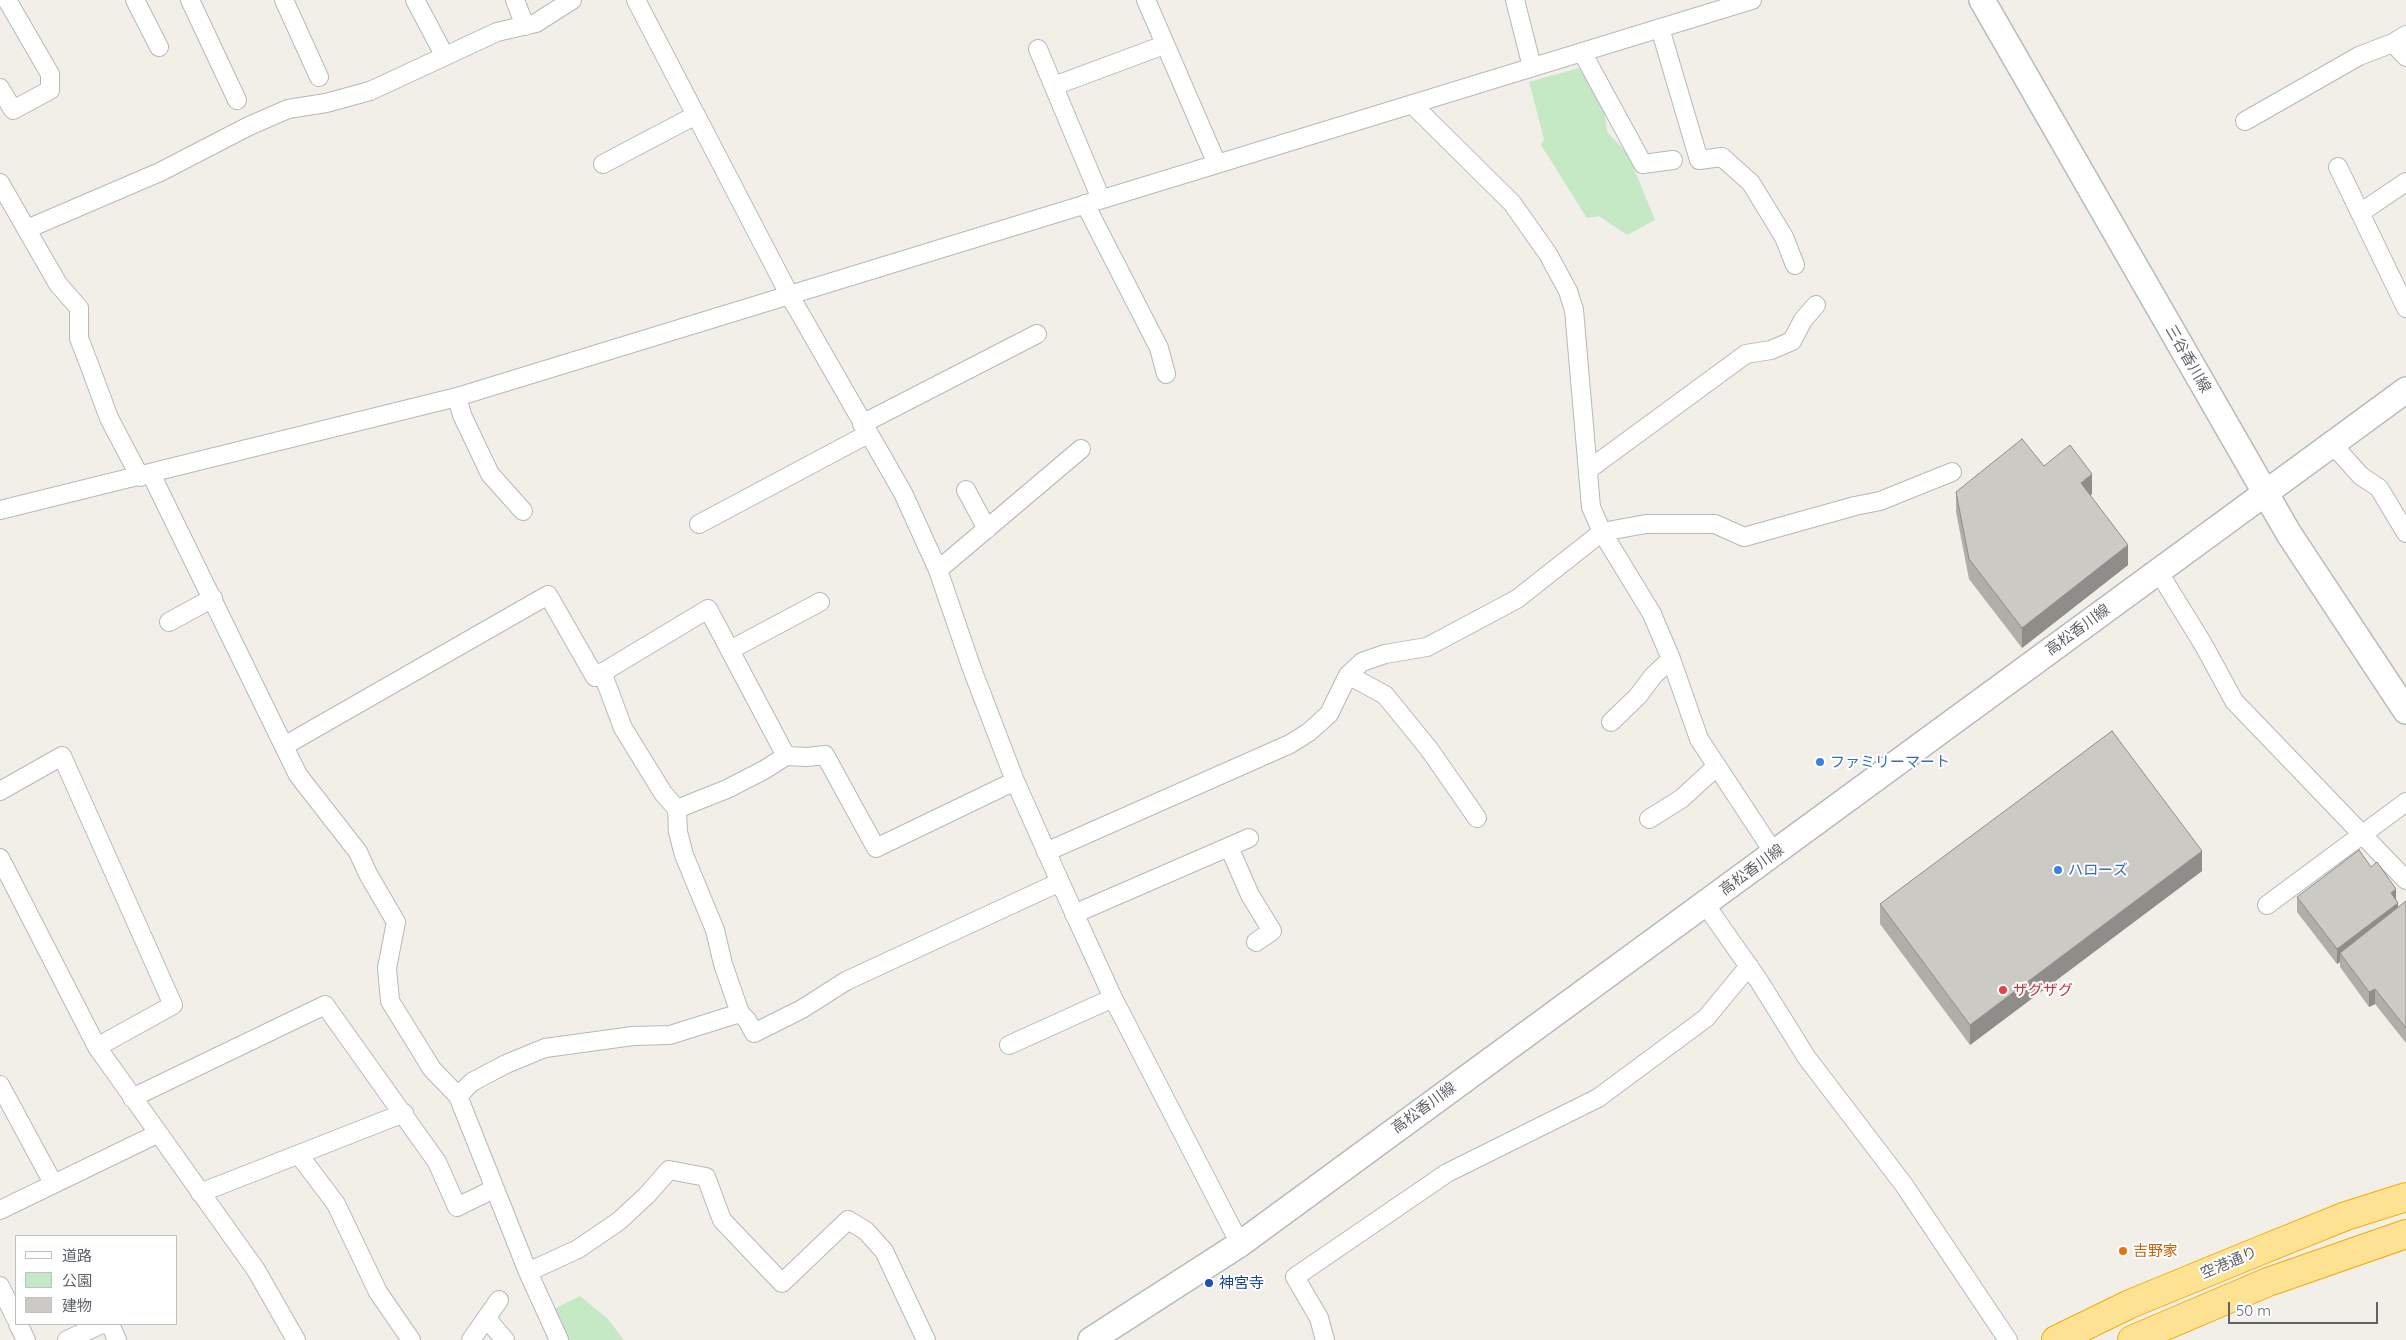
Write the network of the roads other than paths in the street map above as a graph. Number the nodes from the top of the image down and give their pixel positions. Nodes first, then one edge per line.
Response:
1 (7, 0) edge
2 (135, 0) edge
3 (190, 0) edge
4 (284, 0) edge
5 (415, 0) edge
6 (515, 0) edge
7 (572, 0) edge
8 (636, 0) edge
9 (1515, 0) edge
10 (1752, 0) edge
11 (1982, 0) edge
12 (1148, 1) edge
13 (525, 26) junction
14 (1660, 28) junction
15 (2399, 39) edge
16 (1164, 44) junction
17 (159, 47) dead end
18 (440, 47) dead end
19 (1038, 49) dead end
20 (1582, 52) junction
21 (2406, 57) edge
22 (1532, 67) junction
23 (319, 77) dead end
24 (1054, 86) junction
25 (0, 88) edge
26 (237, 100) dead end
27 (1412, 104) junction
28 (696, 115) junction
29 (2245, 121) dead end
30 (1673, 160) dead end
31 (603, 164) dead end
32 (1217, 164) junction
33 (2338, 167) dead end
34 (2406, 182) edge
35 (0, 183) edge
36 (1093, 202) junction
37 (2360, 213) junction
38 (27, 229) junction
39 (1795, 265) dead end
40 (790, 296) junction
41 (1816, 305) dead end
42 (2406, 307) edge
43 (1037, 334) dead end
44 (1166, 374) dead end
45 (2406, 390) edge
46 (457, 397) junction
47 (865, 429) junction
48 (2333, 445) junction
49 (1081, 449) dead end
50 (1588, 470) junction
51 (1952, 472) dead end
52 (145, 476) junction
53 (966, 490) dead end
54 (2264, 493) junction
55 (0, 510) edge
56 (523, 511) dead end
57 (699, 524) dead end
58 (987, 529) junction
59 (1602, 532) junction
60 (2406, 534) edge
61 (938, 570) junction
62 (2158, 571) junction
63 (213, 598) junction
64 (820, 602) dead end
65 (169, 622) dead end
66 (730, 650) junction
67 (1671, 659) junction
68 (602, 672) junction
69 (1348, 675) junction
70 (2406, 711) edge
71 (1611, 722) dead end
72 (284, 746) junction
73 (786, 756) junction
74 (1716, 767) junction
75 (1015, 781) junction
76 (0, 791) edge
77 (2406, 802) edge
78 (678, 810) junction
79 (1477, 818) dead end
80 (1649, 818) dead end
81 (2363, 833) junction
82 (1248, 838) dead end
83 (1229, 847) junction
84 (1046, 852) junction
85 (1774, 853) junction
86 (0, 858) edge
87 (2406, 880) edge
88 (1060, 882) junction
89 (1705, 904) junction
90 (2267, 905) dead end
91 (1074, 914) junction
92 (1256, 942) dead end
93 (1749, 966) junction
94 (1113, 998) junction
95 (740, 1013) junction
96 (1009, 1045) dead end
97 (97, 1047) junction
98 (0, 1085) edge
99 (458, 1096) junction
100 (132, 1098) junction
101 (404, 1113) junction
102 (157, 1134) junction
103 (298, 1155) junction
104 (53, 1183) junction
105 (494, 1189) junction
106 (200, 1193) junction
107 (2406, 1196) edge
108 (0, 1210) edge
109 (2406, 1234) edge
110 (1240, 1244) junction
111 (528, 1272) junction
112 (0, 1286) edge
113 (499, 1300) dead end
114 (15, 1317) edge
115 (486, 1318) junction
116 (18, 1325) edge
117 (100, 1325) edge
118 (110, 1325) edge
119 (26, 1340) edge
120 (67, 1340) edge
121 (117, 1340) edge
122 (296, 1340) edge
123 (411, 1340) edge
124 (471, 1340) edge
125 (505, 1340) edge
126 (559, 1340) edge
127 (926, 1340) edge
128 (1091, 1340) edge
129 (1325, 1340) edge
130 (2008, 1340) edge
131 (2056, 1340) edge
132 (2132, 1340) edge

1 - 25 street
2 - 17 street
3 - 26 street
4 - 23 street
5 - 18 street
6 - 13 street
7 - 13 street
8 - 28 street
9 - 22 street
10 - 14 street
11 - 54 main road, 三谷香川線
12 - 16 street
13 - 38 street
14 - 20 street
14 - 39 street
15 - 21 street
15 - 29 street
16 - 24 street
16 - 32 street
19 - 24 street
20 - 22 street
20 - 30 street
22 - 27 street
24 - 36 street
27 - 32 street
27 - 50 street
28 - 31 street
28 - 40 street
32 - 36 street
33 - 37 street
34 - 37 street
35 - 38 street
36 - 40 street
36 - 44 street
37 - 42 street
38 - 52 street
40 - 46 street
40 - 47 street
41 - 50 street
43 - 47 street
45 - 48 main road, 高松香川線
46 - 52 street
46 - 56 street
47 - 57 street
47 - 61 street
48 - 54 main road, 高松香川線
48 - 60 street
49 - 58 street
50 - 59 street
51 - 59 street
52 - 55 street
52 - 63 street
53 - 58 street
54 - 62 main road, 高松香川線
54 - 70 main road, 三谷香川線
58 - 61 street
59 - 67 street
59 - 69 street
61 - 75 street
62 - 81 street
62 - 85 main road, 高松香川線
63 - 65 street
63 - 72 street
64 - 66 street
66 - 68 street
66 - 73 street
67 - 71 street
67 - 74 street
68 - 72 street
68 - 78 street
69 - 79 street
69 - 84 street
72 - 99 street
73 - 75 street
73 - 78 street
74 - 80 street
74 - 85 street
75 - 84 street
76 - 97 street
77 - 81 street
78 - 95 street
81 - 87 street
81 - 90 street
82 - 83 street
83 - 91 street
83 - 92 street
84 - 88 street
85 - 89 main road, 高松香川線
86 - 97 street
88 - 91 street
88 - 95 street
89 - 93 street
89 - 110 main road, 高松香川線
91 - 94 street
93 - 129 street
93 - 130 street
94 - 96 street
94 - 110 street
95 - 99 street
97 - 100 street
98 - 104 street
99 - 105 street
100 - 101 street
100 - 102 street
101 - 103 street
101 - 105 street
102 - 104 street
102 - 106 street
103 - 106 street
103 - 123 street
104 - 108 street
105 - 111 street
106 - 122 street
107 - 131 highway, 空港通り
109 - 132 highway
110 - 128 main road, 高松香川線
111 - 126 street
111 - 127 street
112 - 114 street
113 - 115 street
115 - 124 street
115 - 125 street
116 - 119 street
117 - 120 street
118 - 121 street

